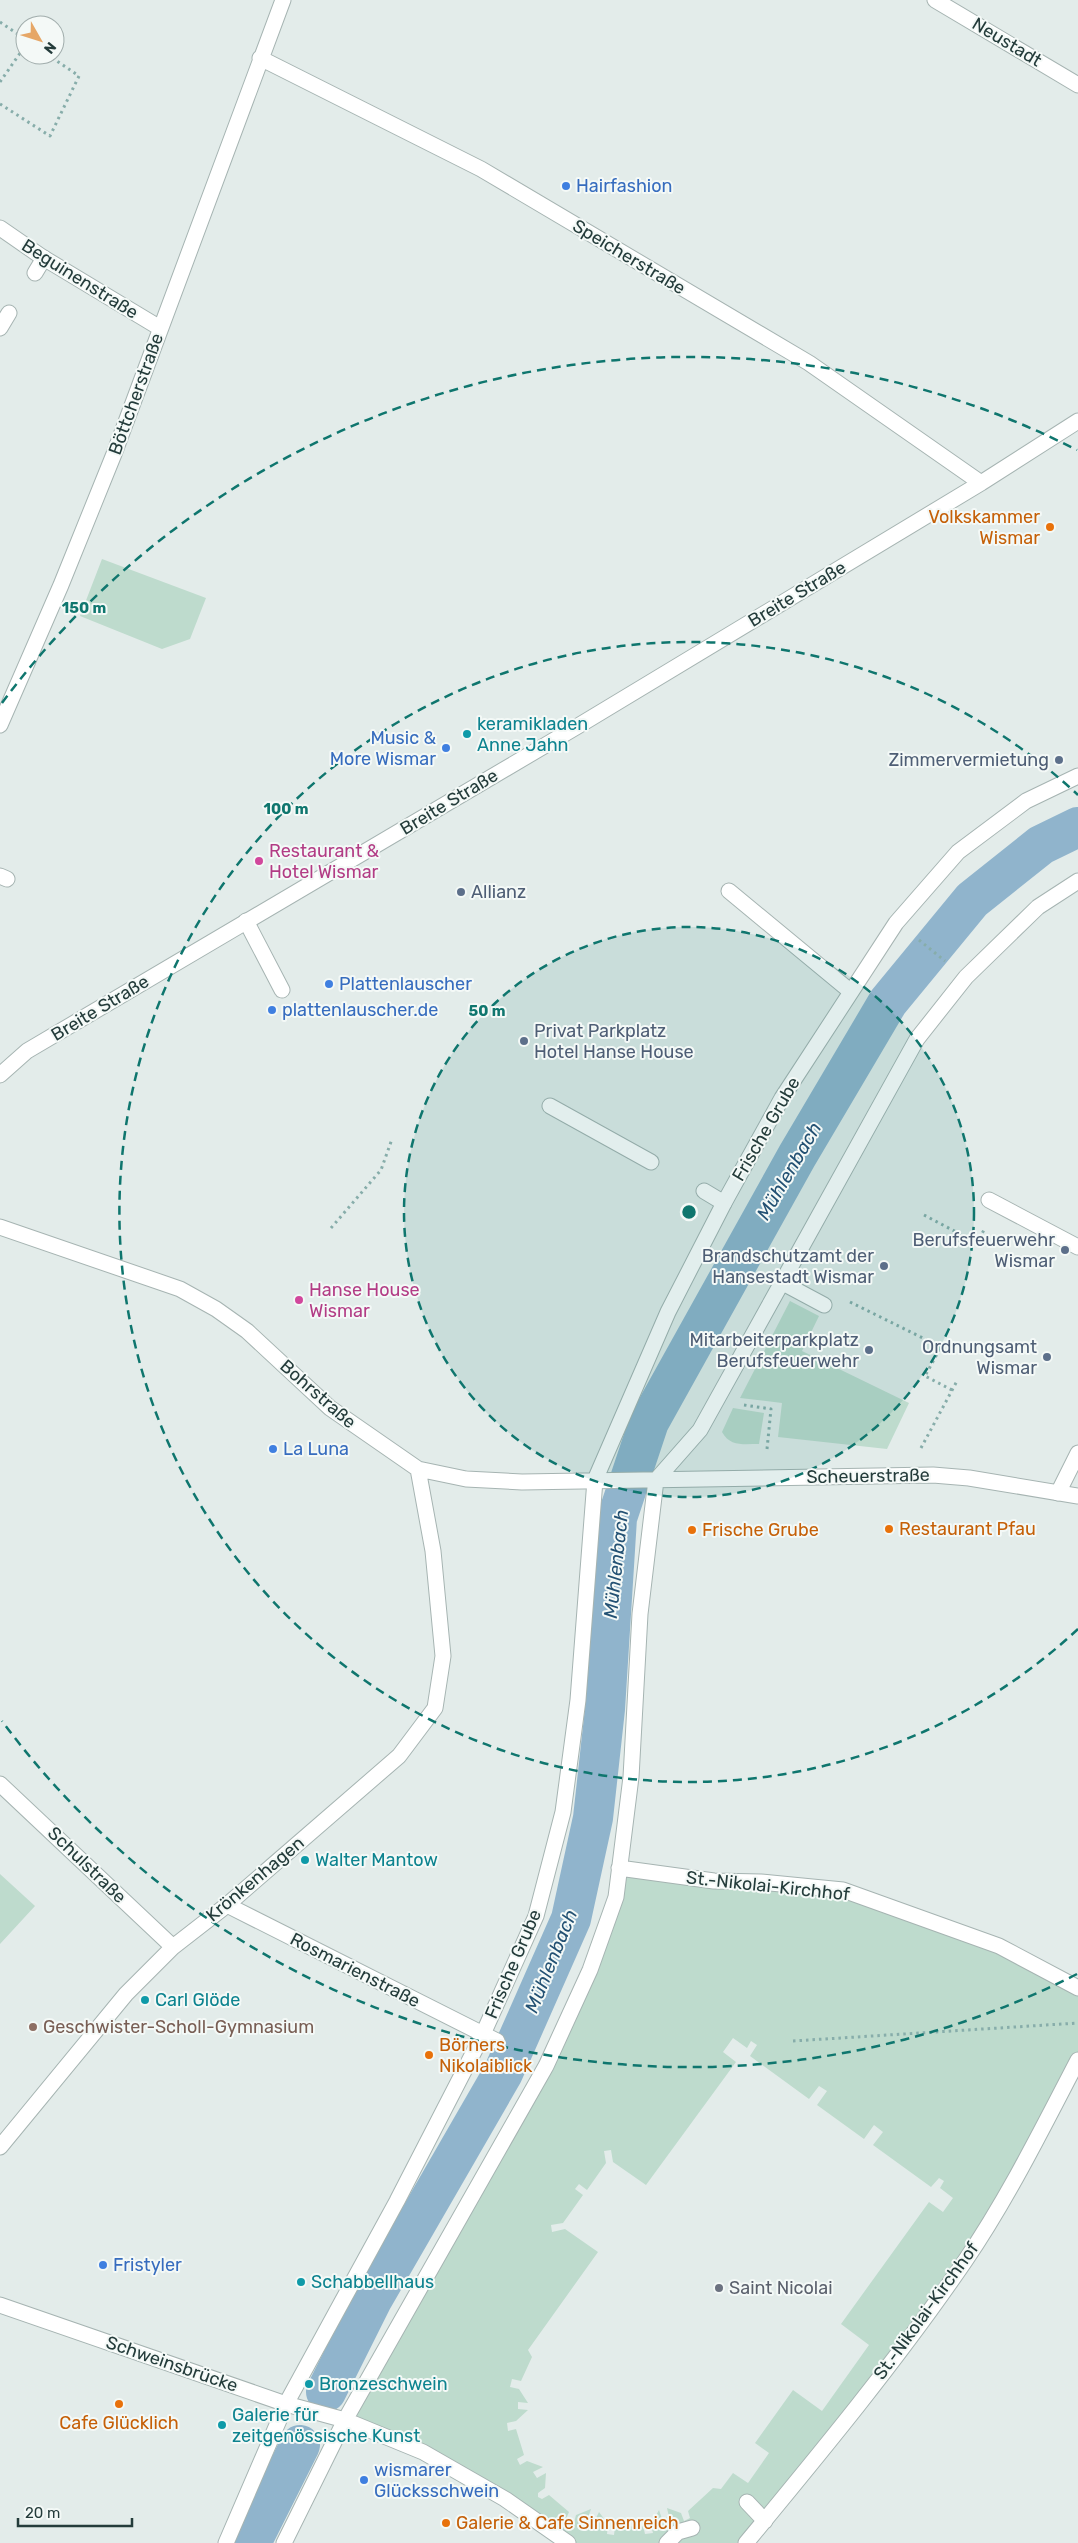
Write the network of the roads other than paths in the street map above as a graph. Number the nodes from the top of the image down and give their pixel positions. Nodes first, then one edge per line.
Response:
1 (283, 0) edge
2 (935, 0) edge
3 (260, 58) junction
4 (1078, 85) edge
5 (0, 228) edge
6 (44, 258) junction
7 (35, 273) dead end
8 (9, 313) dead end
9 (0, 328) edge
10 (160, 328) junction
11 (1076, 424) edge
12 (981, 483) junction
13 (0, 725) edge
14 (1078, 776) edge
15 (1078, 881) edge
16 (729, 891) dead end
17 (246, 922) junction
18 (282, 990) dead end
19 (850, 991) junction
20 (0, 1075) edge
21 (550, 1106) dead end
22 (651, 1162) dead end
23 (704, 1191) dead end
24 (993, 1202) road end
25 (724, 1203) junction
26 (0, 1227) edge
27 (1078, 1247) edge
28 (781, 1282) junction
29 (824, 1305) dead end
30 (1078, 1453) edge
31 (418, 1469) junction
32 (595, 1480) junction
33 (656, 1480) junction
34 (1058, 1493) junction
35 (1078, 1496) edge
36 (0, 1784) edge
37 (619, 1868) junction
38 (227, 1905) junction
39 (173, 1947) junction
40 (1078, 1988) edge
41 (483, 2034) junction
42 (497, 2041) dead end
43 (1078, 2060) edge
44 (0, 2147) edge
45 (0, 2305) edge
46 (286, 2404) junction
47 (344, 2420) junction
48 (747, 2502) dead end
49 (765, 2521) junction
50 (692, 2528) dead end
51 (226, 2543) edge
52 (284, 2543) edge
53 (568, 2543) edge
54 (667, 2543) edge
55 (746, 2543) edge

1 - 3 street, Böttcherstraße
2 - 4 street, Neustadt
3 - 10 street, Böttcherstraße
3 - 12 street, Speicherstraße
5 - 6 street, Beguinenstraße
6 - 7 street
6 - 10 street, Beguinenstraße
8 - 9 street
10 - 13 street, Böttcherstraße
11 - 12 street, Breite Straße
12 - 17 street, Breite Straße
14 - 19 street, Frische Grube
15 - 28 street
16 - 19 street
17 - 18 street
17 - 20 street, Breite Straße
19 - 25 street, Frische Grube
21 - 22 street
23 - 25 street
24 - 27 street
25 - 32 street, Frische Grube
26 - 31 street, Bohrstraße
28 - 29 street
28 - 33 street
30 - 34 street
31 - 32 street, Bohrstraße
31 - 38 street, Krönkenhagen
32 - 33 street, Bohrstraße
32 - 41 street, Frische Grube
33 - 34 street, Scheuerstraße
33 - 37 street
34 - 35 street, Scheuerstraße
36 - 39 street, Schulstraße
37 - 40 street, St.-Nikolai-Kirchhof
37 - 47 street
38 - 39 street, Krönkenhagen
38 - 41 street, Rosmarienstraße
39 - 44 street, Krönkenhagen
41 - 42 street, Rosmarienstraße
41 - 46 street, Frische Grube
43 - 49 street, St.-Nikolai-Kirchhof
45 - 46 street, Schweinsbrücke
46 - 47 street, Schweinsbrücke
46 - 51 street, Frische Grube
47 - 52 street
47 - 53 street, Schweinsbrücke
48 - 49 street
49 - 55 street, St.-Nikolai-Kirchhof
50 - 54 street

